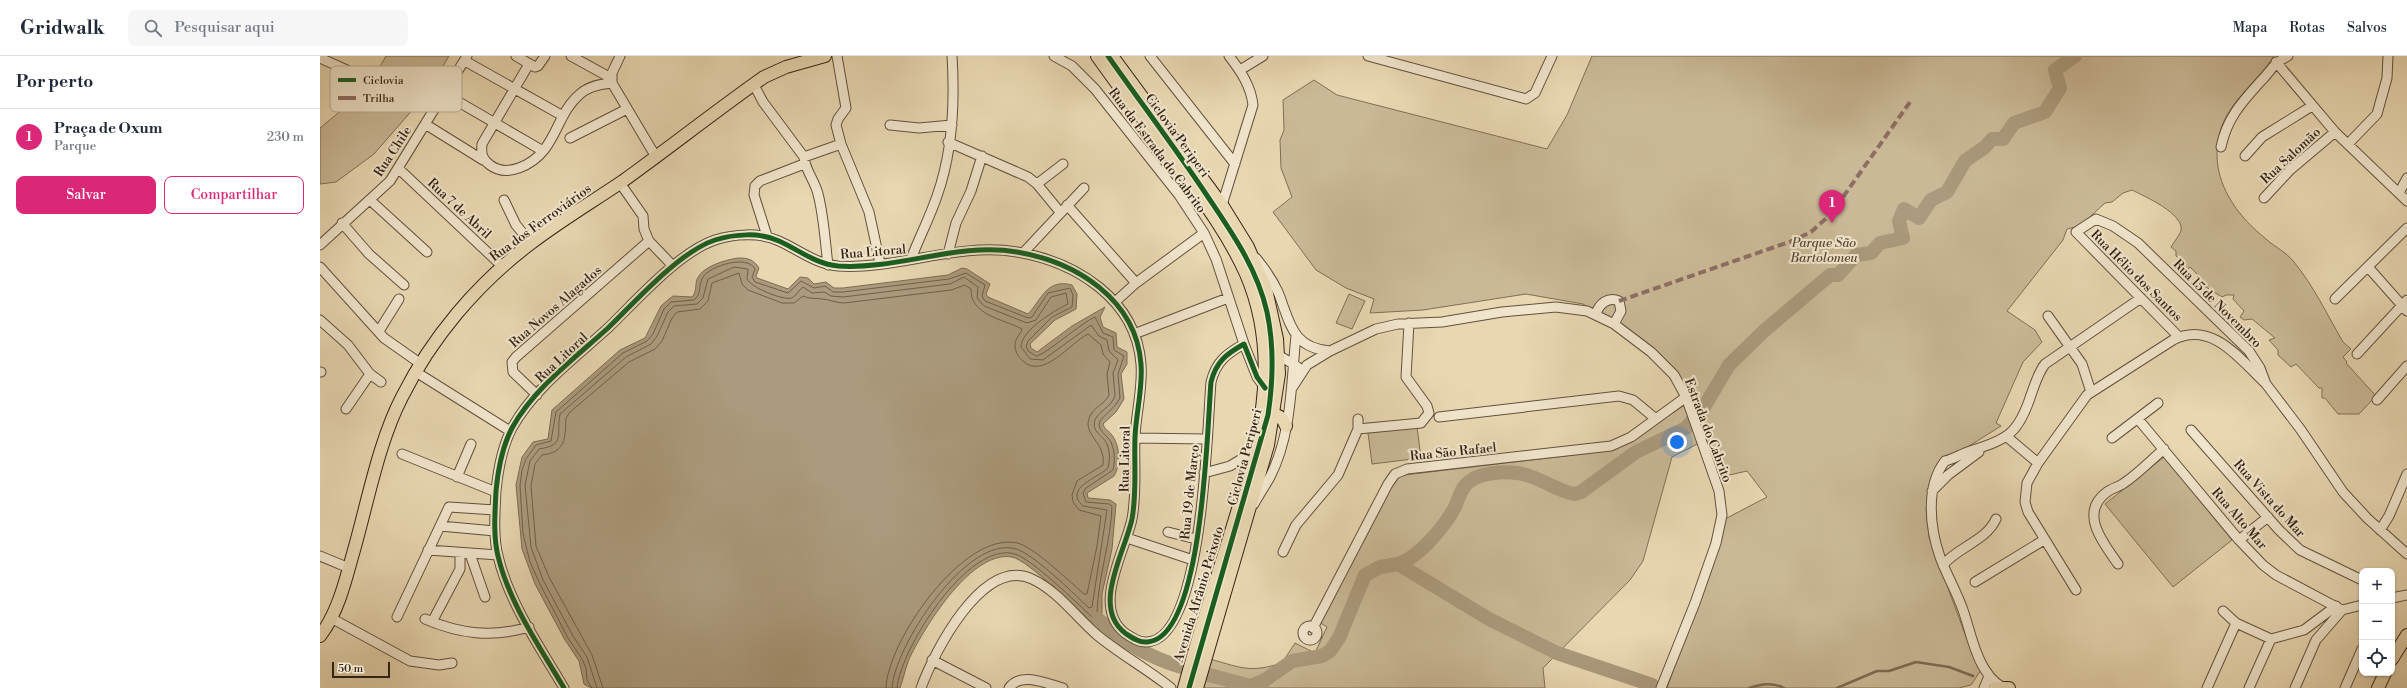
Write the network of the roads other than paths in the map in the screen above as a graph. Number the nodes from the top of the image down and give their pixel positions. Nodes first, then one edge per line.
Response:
1 (516, 56) edge
2 (545, 56) edge
3 (571, 56) edge
4 (620, 56) edge
5 (825, 56) edge
6 (837, 56) edge
7 (952, 56) edge
8 (1054, 56) edge
9 (1097, 56) edge
10 (1150, 56) edge
11 (1229, 56) edge
12 (1263, 56) edge
13 (1368, 56) edge
14 (1552, 56) edge
15 (2288, 56) edge
16 (2388, 56) edge
17 (320, 58) edge
18 (466, 58) edge
19 (1109, 59) edge
20 (2276, 59) edge
21 (338, 66) edge
22 (533, 66) junction
23 (1240, 70) junction
24 (612, 81) junction
25 (754, 85) junction
26 (514, 90) junction
27 (462, 103) edge
28 (2312, 106) junction
29 (628, 109) junction
30 (433, 112) edge
31 (563, 116) junction
32 (496, 122) junction
33 (425, 124) junction
34 (890, 124) dead end
35 (952, 125) junction
36 (2335, 132) junction
37 (570, 138) dead end
38 (948, 142) junction
39 (841, 144) junction
40 (2348, 144) junction
41 (2221, 147) dead end
42 (543, 151) junction
43 (982, 156) junction
44 (2245, 156) dead end
45 (656, 157) junction
46 (483, 160) junction
47 (804, 161) junction
48 (1063, 164) dead end
49 (1235, 164) junction
50 (399, 169) junction
51 (2407, 178) edge
52 (620, 183) junction
53 (1037, 184) junction
54 (1084, 188) dead end
55 (2399, 193) junction
56 (2264, 198) dead end
57 (370, 200) junction
58 (504, 200) dead end
59 (2407, 201) edge
60 (1222, 205) junction
61 (1064, 209) junction
62 (342, 223) junction
63 (2407, 228) edge
64 (1204, 232) junction
65 (2076, 232) joint
66 (767, 236) junction
67 (649, 241) junction
68 (531, 243) junction
69 (320, 245) edge
70 (1248, 247) junction
71 (427, 252) dead end
72 (1023, 253) junction
73 (948, 254) junction
74 (911, 259) junction
75 (880, 263) junction
76 (828, 265) junction
77 (502, 266) junction
78 (673, 266) junction
79 (320, 267) edge
80 (2368, 267) junction
81 (1136, 283) junction
82 (404, 285) dead end
83 (1228, 298) junction
84 (2141, 298) junction
85 (399, 299) dead end
86 (2335, 299) dead end
87 (1115, 302) junction
88 (2405, 305) edge
89 (1596, 314) junction
90 (2048, 316) dead end
91 (320, 320) edge
92 (1409, 323) junction
93 (1614, 324) junction
94 (379, 331) junction
95 (1134, 334) junction
96 (1296, 336) junction
97 (2179, 336) junction
98 (1244, 344) junction
99 (2071, 346) junction
100 (1265, 347) junction
101 (1330, 350) junction
102 (2358, 354) dead end
103 (1278, 356) junction
104 (1307, 365) junction
105 (1293, 366) junction
106 (2407, 366) edge
107 (418, 368) junction
108 (370, 374) junction
109 (381, 382) dead end
110 (2266, 384) junction
111 (1265, 388) junction
112 (1292, 388) junction
113 (2091, 392) junction
114 (537, 395) junction
115 (1686, 397) junction
116 (2377, 400) dead end
117 (2158, 403) dead end
118 (346, 409) dead end
119 (1274, 414) junction
120 (1439, 417) dead end
121 (1261, 419) junction
122 (1358, 419) dead end
123 (1656, 419) junction
124 (2138, 419) junction
125 (1286, 426) junction
126 (1358, 429) junction
127 (2191, 430) dead end
128 (510, 431) junction
129 (2006, 436) junction
130 (1135, 438) junction
131 (2112, 438) dead end
132 (1206, 439) junction
133 (471, 444) dead end
134 (1989, 446) junction
135 (2164, 449) junction
136 (1253, 452) junction
137 (402, 454) dead end
138 (2038, 463) junction
139 (1204, 473) junction
140 (2407, 474) edge
141 (457, 477) junction
142 (496, 492) junction
143 (1931, 492) junction
144 (495, 510) junction
145 (1250, 510) junction
146 (2268, 517) junction
147 (1996, 520) dead end
148 (440, 526) junction
149 (2380, 530) junction
150 (495, 531) junction
151 (1168, 532) dead end
152 (1127, 538) junction
153 (1196, 539) junction
154 (2044, 540) junction
155 (2239, 540) junction
156 (428, 550) junction
157 (1283, 552) dead end
158 (465, 554) junction
159 (2407, 554) edge
160 (498, 555) junction
161 (320, 556) edge
162 (1193, 560) junction
163 (2118, 564) dead end
164 (1943, 565) junction
165 (349, 568) junction
166 (2359, 579) edge
167 (1975, 582) dead end
168 (2076, 590) dead end
169 (484, 596) dead end
170 (2359, 605) edge
171 (2339, 608) junction
172 (2223, 611) dead end
173 (1111, 615) joint
174 (397, 617) dead end
175 (331, 618) junction
176 (2236, 623) junction
177 (529, 627) junction
178 (1313, 628) dead end
179 (2304, 630) junction
180 (2407, 635) edge
181 (320, 636) edge
182 (2271, 639) junction
183 (2316, 640) junction
184 (1201, 650) junction
185 (2395, 654) edge
186 (2359, 656) edge
187 (932, 660) junction
188 (452, 663) dead end
189 (1990, 676) junction
190 (2384, 676) edge
191 (1662, 686) edge
192 (564, 688) edge
193 (921, 688) edge
194 (986, 688) edge
195 (1009, 688) edge
196 (1063, 688) edge
197 (1170, 688) edge
198 (1184, 688) edge
199 (1197, 688) edge
200 (1984, 688) edge
201 (2002, 688) edge
202 (2207, 688) edge
203 (2249, 688) edge
204 (2295, 688) edge
205 (2345, 688) edge
206 (2378, 688) edge

1 - 22 street
2 - 22 street
3 - 24 street
4 - 24 street
5 - 25 main road, Rua dos Ferroviários
6 - 39 street
7 - 35 street
8 - 64 street, Rua da Estrada do Cabrito
9 - 19 main road, Avenida Afrânio Peixoto
10 - 49 street
11 - 23 street
12 - 23 street
13 - 14 street
15 - 20 street
16 - 40 street
17 - 21 street
18 - 26 street
19 - 60 main road, Avenida Afrânio Peixoto
19 - 100 main road, Avenida Afrânio Peixoto
20 - 28 street
20 - 41 street
22 - 26 street
23 - 49 street
24 - 29 street
24 - 31 street
25 - 45 main road, Rua dos Ferroviários
25 - 47 street
26 - 31 street
26 - 32 street
27 - 32 street
28 - 36 street
28 - 44 street
29 - 37 street
29 - 45 street
30 - 33 street, Rua Chile
31 - 42 street
32 - 42 street
32 - 46 street
33 - 46 street
33 - 50 street, Rua Chile
34 - 35 street
35 - 38 street
36 - 40 street
36 - 56 street, Rua Salomão
38 - 43 street
38 - 74 street
39 - 47 street
39 - 75 street
40 - 55 street
42 - 46 street
43 - 53 street
43 - 73 street
45 - 52 main road, Rua dos Ferroviários
47 - 66 street
47 - 76 street
48 - 53 street
49 - 60 street
50 - 57 street, Rua Chile
50 - 77 street, Rua 7 de Abril
51 - 55 street
52 - 67 street
52 - 68 main road, Rua dos Ferroviários
53 - 61 street
54 - 61 street
55 - 59 street
57 - 62 street, Rua Chile
57 - 71 street
58 - 68 street
60 - 70 main road, Avenida Afrânio Peixoto
61 - 72 street
61 - 81 street
62 - 69 street, Rua Chile
62 - 82 street
63 - 80 street
64 - 81 street
64 - 83 street, Rua da Estrada do Cabrito
65 - 84 street, Rua Hélio dos Santos
65 - 110 street, Rua 15 de Novembro
66 - 76 street, Rua Litoral
66 - 78 street, Rua Litoral
67 - 78 street
67 - 114 street, Rua Novos Alagados
68 - 77 main road, Rua dos Ferroviários
70 - 96 street, Avenida Afrânio Peixoto
70 - 103 main road, Avenida Afrânio Peixoto
72 - 73 street, Rua Litoral
72 - 87 street, Rua Litoral
73 - 74 street, Rua Litoral
74 - 75 street, Rua Litoral
75 - 76 street, Rua Litoral
77 - 107 main road, Rua dos Ferroviários
78 - 114 street, Rua Litoral
79 - 94 street
80 - 86 street
80 - 88 street
81 - 87 street
83 - 95 street
83 - 98 street, Rua da Estrada do Cabrito
84 - 97 street, Rua Hélio dos Santos
84 - 99 street
85 - 94 street
87 - 95 street, Rua Litoral
88 - 102 street
89 - 92 street, Estrada do Cabrito
89 - 93 street, Estrada do Cabrito
89 - 93 street
90 - 99 street
91 - 108 street
92 - 101 street, Estrada do Cabrito
92 - 126 street
93 - 115 street, Estrada do Cabrito
94 - 107 street
95 - 130 street, Rua Litoral
96 - 101 street
96 - 105 street
97 - 110 street
97 - 113 street
98 - 111 street
98 - 132 street, Rua 19 de Março
99 - 113 street
99 - 129 street
100 - 103 street
100 - 111 main road, Avenida Afrânio Peixoto
101 - 104 street, Estrada do Cabrito
103 - 105 street
103 - 119 main road, Avenida Afrânio Peixoto
104 - 105 street
104 - 112 street
105 - 112 street
106 - 116 street
107 - 128 street
107 - 165 main road, Rua dos Ferroviários
108 - 109 street
108 - 118 street
110 - 149 street, Rua 15 de Novembro
111 - 121 main road, Avenida Afrânio Peixoto
112 - 125 street
113 - 138 street
114 - 128 street, Rua Litoral
115 - 123 street, Rua São Rafael
115 - 191 street, Estrada do Cabrito
117 - 124 street
119 - 121 main road
119 - 125 main road
119 - 145 main road, Avenida Afrânio Peixoto
120 - 123 street
121 - 136 main road, Avenida Afrânio Peixoto
122 - 126 street
123 - 178 street, Rua São Rafael
124 - 131 street
124 - 135 street, Rua Alto Mar
125 - 145 street
126 - 157 street
127 - 146 street, Rua Vista do Mar
128 - 142 street, Rua Litoral
129 - 134 street
129 - 138 street
130 - 132 street
130 - 152 street, Rua Litoral
132 - 139 street, Rua 19 de Março
133 - 141 street
134 - 143 street
134 - 143 street
135 - 155 street, Rua Alto Mar
135 - 163 street
136 - 139 street
136 - 184 main road, Avenida Afrânio Peixoto
137 - 141 street
138 - 154 street
139 - 153 street, Rua 19 de Março
140 - 149 street
141 - 142 street
142 - 144 street, Rua Litoral
143 - 164 street
144 - 148 street
144 - 150 street, Rua Litoral
145 - 184 main road, Avenida Afrânio Peixoto
146 - 155 street
146 - 166 street, Rua Vista do Mar
147 - 164 street
148 - 150 street
148 - 156 street
149 - 159 street, Rua 15 de Novembro
150 - 160 street, Rua Litoral
151 - 153 street
152 - 162 street
152 - 173 street, Rua Litoral
153 - 162 street, Rua 19 de Março
154 - 167 street
154 - 168 street
155 - 171 street, Rua Alto Mar
156 - 158 street
156 - 174 street
158 - 160 street
158 - 169 street
158 - 177 street
160 - 177 street, Rua Litoral
161 - 165 street
162 - 173 street, Rua 19 de Março
164 - 189 street
165 - 175 main road, Rua dos Ferroviários
170 - 171 street
171 - 179 street
171 - 183 street
172 - 176 street
175 - 181 main road, Rua dos Ferroviários
175 - 188 street
176 - 182 street
176 - 202 street
177 - 192 street, Rua Litoral
179 - 182 street
179 - 183 street
180 - 185 main road
182 - 203 street
183 - 204 street
184 - 198 main road, Avenida Afrânio Peixoto
184 - 199 main road, Avenida Afrânio Peixoto
186 - 205 street
187 - 193 street
187 - 194 street
187 - 197 street
189 - 200 street
189 - 201 street
190 - 206 main road
195 - 196 street

